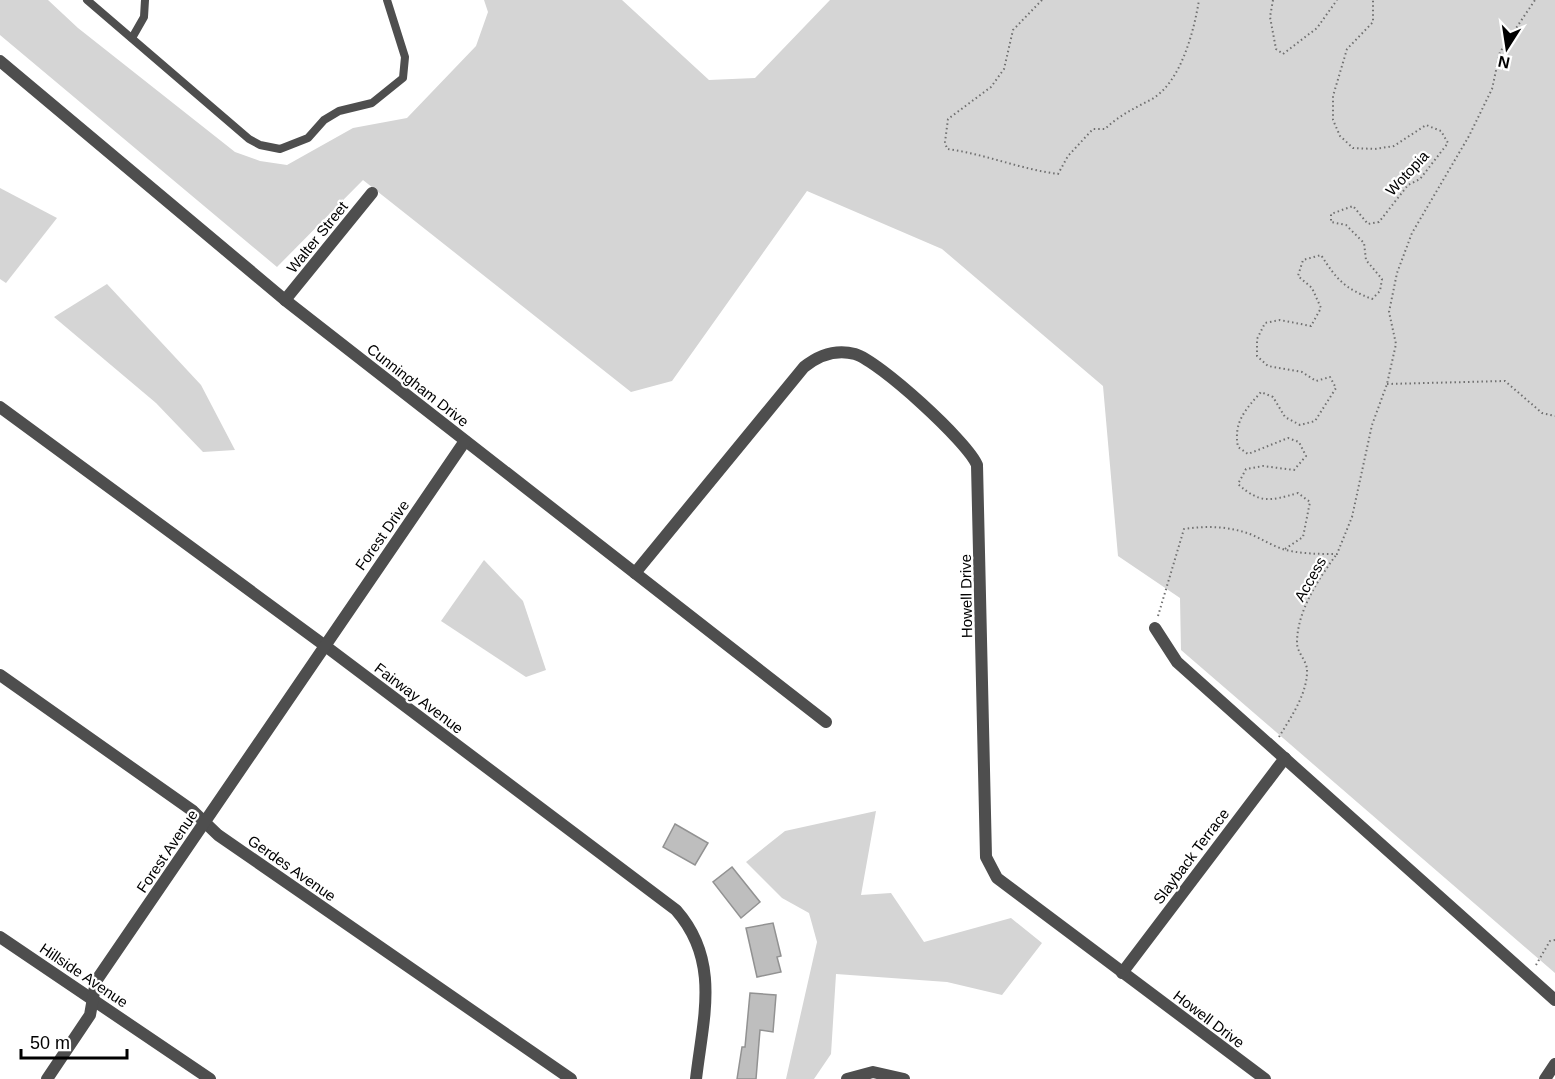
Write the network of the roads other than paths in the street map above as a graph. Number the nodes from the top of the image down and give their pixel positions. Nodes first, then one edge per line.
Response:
1 (87, 0) edge
2 (145, 0) edge
3 (387, 0) edge
4 (132, 38) junction
5 (2, 68) edge
6 (372, 193) dead end
7 (285, 300) junction
8 (0, 407) edge
9 (465, 441) junction
10 (635, 573) junction
11 (1155, 628) road end
12 (324, 645) junction
13 (0, 675) edge
14 (826, 722) dead end
15 (1285, 758) junction
16 (205, 822) junction
17 (0, 937) edge
18 (1122, 973) junction
19 (93, 999) junction
20 (1555, 1000) edge
21 (1555, 1064) edge
22 (47, 1079) edge
23 (210, 1079) edge
24 (571, 1079) edge
25 (696, 1079) edge
26 (847, 1079) edge
27 (904, 1079) edge
28 (1265, 1079) edge
29 (1545, 1079) edge

1 - 4 lane
2 - 4 lane
3 - 4 lane
5 - 7 street, Cunningham Drive
6 - 7 street, Walter Street
7 - 9 street, Cunningham Drive
8 - 12 street, Fairway Avenue
9 - 10 street, Cunningham Drive
9 - 12 street, Forest Drive
10 - 14 street, Cunningham Drive
10 - 18 street, Howell Drive
11 - 15 street
12 - 16 street, Forest Avenue
12 - 25 street, Fairway Avenue
13 - 16 street, Gerdes Avenue
15 - 18 street, Slayback Terrace
15 - 20 street
16 - 19 street, Forest Avenue
16 - 24 street, Gerdes Avenue
17 - 19 street, Hillside Avenue
18 - 28 street, Howell Drive
19 - 22 street, Forest Avenue
19 - 23 street, Hillside Avenue
21 - 29 street
26 - 27 street

